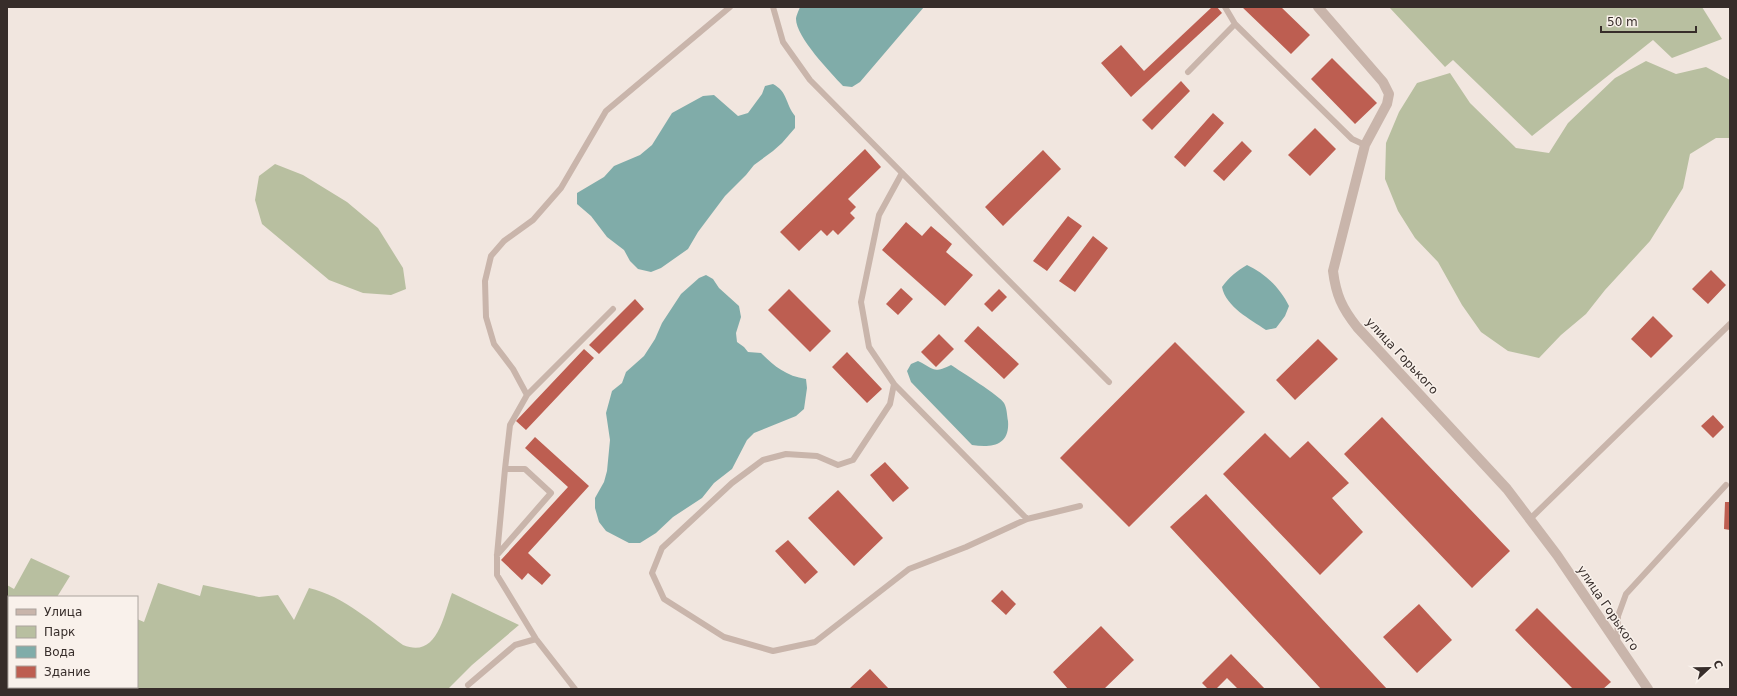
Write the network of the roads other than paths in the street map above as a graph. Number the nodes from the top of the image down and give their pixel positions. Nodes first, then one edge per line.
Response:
1 (730, 7) edge
2 (773, 7) edge
3 (1225, 7) edge
4 (1318, 7) edge
5 (1235, 24) junction
6 (1188, 72) dead end
7 (1365, 145) junction
8 (902, 173) junction
9 (613, 309) dead end
10 (1730, 324) edge
11 (1109, 382) dead end
12 (894, 384) junction
13 (527, 395) junction
14 (505, 469) junction
15 (1726, 485) dead end
16 (1080, 506) dead end
17 (1028, 519) junction
18 (1530, 520) junction
19 (497, 555) junction
20 (536, 639) junction
21 (1617, 644) junction
22 (468, 686) dead end
23 (575, 689) edge
24 (1648, 689) edge

1 - 13 lane
2 - 8 lane
3 - 5 lane
4 - 7 street, улица Горького
5 - 6 lane
5 - 7 lane
7 - 18 street, улица Горького
8 - 11 lane
8 - 12 lane
9 - 13 lane
10 - 18 lane
12 - 17 lane
12 - 17 lane
13 - 14 lane
14 - 19 lane
14 - 19 lane
15 - 21 lane
16 - 17 lane
18 - 21 street, улица Горького
19 - 20 lane
20 - 22 lane
20 - 23 lane
21 - 24 street, улица Горького

